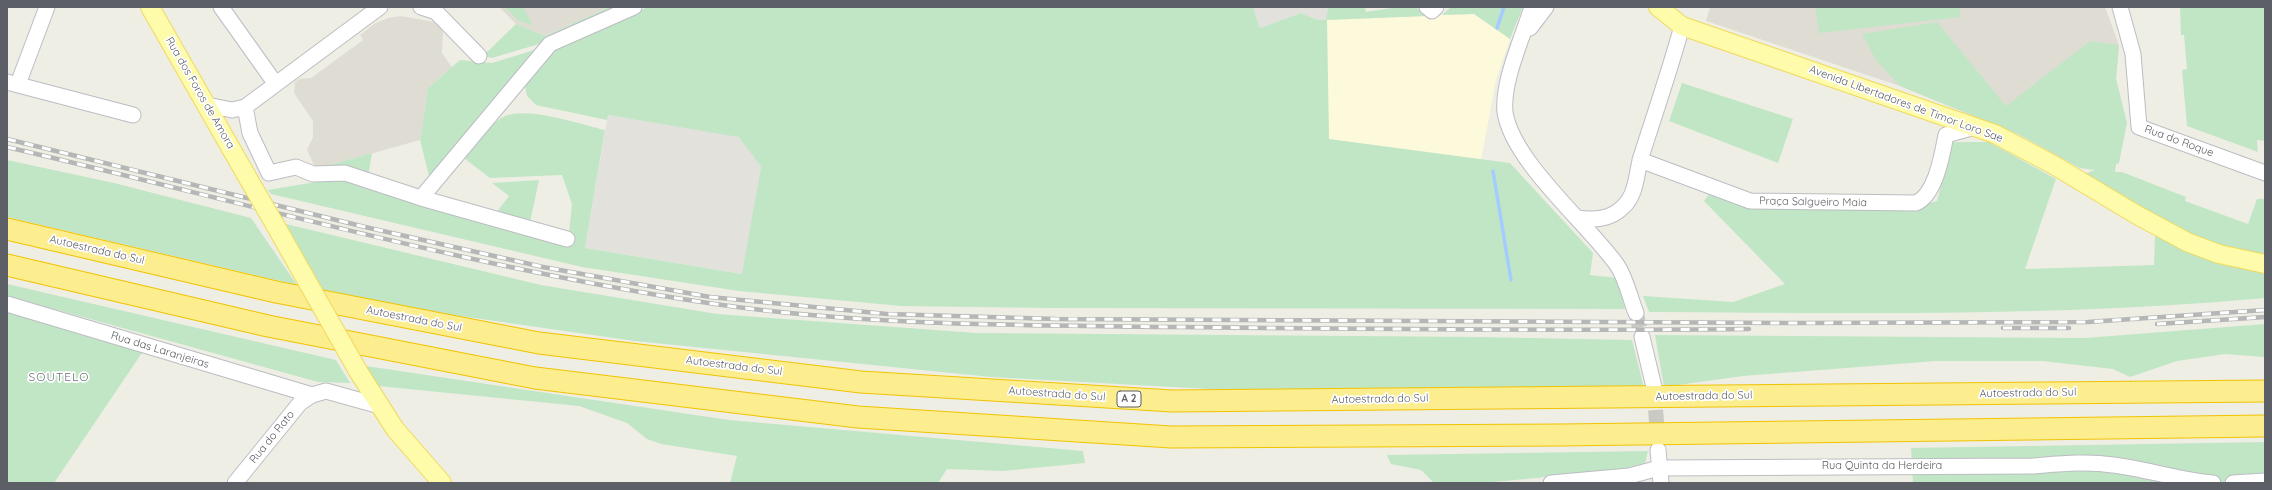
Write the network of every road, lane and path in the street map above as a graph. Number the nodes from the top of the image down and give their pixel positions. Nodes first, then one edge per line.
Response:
1 (47, 7) edge
2 (150, 7) edge
3 (221, 7) edge
4 (380, 7) edge
5 (421, 7) edge
6 (634, 7) edge
7 (1427, 7) edge
8 (1436, 7) edge
9 (1532, 7) edge
10 (1546, 7) edge
11 (1658, 7) edge
12 (2120, 7) edge
13 (1682, 26) junction
14 (1523, 36) junction
15 (479, 56) dead end
16 (13, 83) edge
17 (275, 83) junction
18 (207, 105) junction
19 (245, 107) junction
20 (133, 116) dead end
21 (1975, 127) junction
22 (1640, 160) junction
23 (2265, 174) edge
24 (420, 198) junction
25 (1577, 218) junction
26 (7, 229) edge
27 (567, 239) dead end
28 (2262, 263) edge
29 (7, 265) edge
30 (7, 304) edge
31 (1636, 313) tunnel mouth
32 (1642, 337) tunnel mouth
33 (1654, 387) tunnel mouth
34 (2265, 391) edge
35 (312, 395) junction
36 (380, 406) junction
37 (2265, 426) edge
38 (1658, 450) tunnel mouth
39 (1660, 476) edge
40 (2265, 482) edge
41 (235, 483) edge
42 (442, 483) edge
43 (1551, 483) edge
44 (2213, 483) edge
45 (2232, 483) edge

1 - 16 street
2 - 18 main road, Rua dos Foros de Amora
3 - 17 street
4 - 17 street
5 - 15 street
6 - 24 street
7 - 8 street
9 - 14 street
10 - 14 street
11 - 13 main road, Avenida Libertadores de Timor Loro Sae
12 - 23 street, Rua do Roque
13 - 21 main road, Avenida Libertadores de Timor Loro Sae
13 - 22 street
14 - 25 street
16 - 20 street
17 - 19 street
18 - 19 street
18 - 36 main road, Rua dos Foros de Amora, bridge
19 - 24 street
21 - 22 street, Praça Salgueiro Maia
21 - 28 main road, Avenida Libertadores de Timor Loro Sae
22 - 25 street
24 - 27 street
25 - 31 street
26 - 34 highway, Autoestrada do Sul / A 2
29 - 37 highway
30 - 35 street, Rua das Laranjeiras
32 - 33 street
35 - 36 street
35 - 41 street, Rua do Rato
36 - 42 main road
38 - 39 street
39 - 43 street, Rua Quinta da Herdeira
39 - 44 street, Rua Quinta da Herdeira
40 - 45 street

